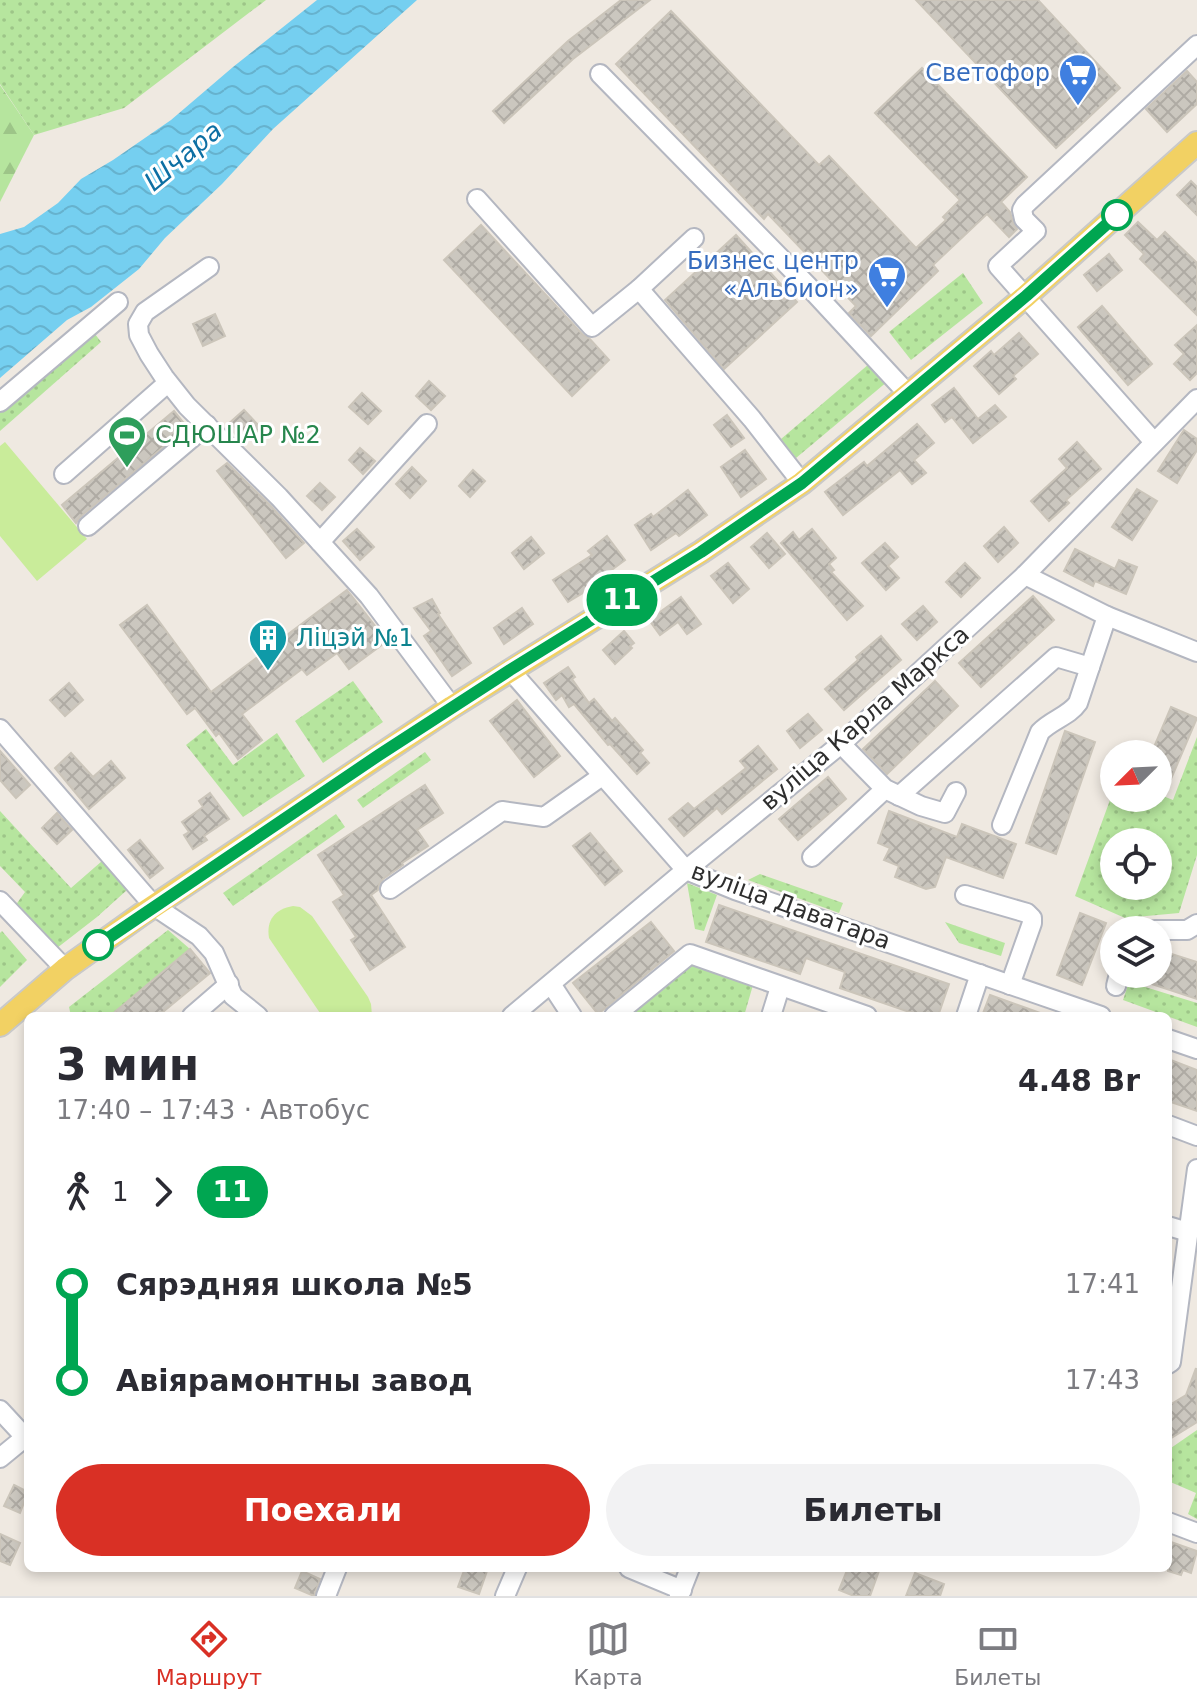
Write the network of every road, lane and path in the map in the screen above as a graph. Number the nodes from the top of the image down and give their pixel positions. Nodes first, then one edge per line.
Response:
1 (1197, 45) edge
2 (600, 74) dead end
3 (1197, 143) edge
4 (477, 199) dead end
5 (694, 238) dead end
6 (209, 267) dead end
7 (639, 289) junction
8 (1026, 296) junction
9 (118, 302) dead end
10 (163, 387) dead end
11 (909, 395) junction
12 (1197, 399) edge
13 (0, 402) edge
14 (427, 424) dead end
15 (207, 425) junction
16 (1154, 442) junction
17 (64, 474) dead end
18 (802, 483) junction
19 (88, 526) dead end
20 (320, 542) junction
21 (1025, 575) junction
22 (1107, 616) junction
23 (1197, 652) edge
24 (1090, 667) junction
25 (510, 670) junction
26 (452, 707) junction
27 (0, 729) edge
28 (841, 744) junction
29 (602, 776) junction
30 (956, 792) dead end
31 (892, 793) junction
32 (1002, 825) dead end
33 (812, 857) dead end
34 (686, 870) junction
35 (390, 889) dead end
36 (965, 895) dead end
37 (0, 901) edge
38 (154, 906) junction
39 (1197, 924) edge
40 (1172, 930) edge
41 (65, 969) junction
42 (980, 974) junction
43 (229, 984) junction
44 (551, 984) junction
45 (1010, 985) junction
46 (780, 987) junction
47 (26, 1011) edge
48 (24, 1012) edge
49 (197, 1012) edge
50 (253, 1012) edge
51 (517, 1012) edge
52 (569, 1012) edge
53 (619, 1012) edge
54 (772, 1012) edge
55 (846, 1012) edge
56 (967, 1012) edge
57 (1089, 1012) edge
58 (0, 1025) edge
59 (1172, 1040) edge
60 (1197, 1049) edge
61 (1172, 1127) edge
62 (1197, 1136) edge
63 (1197, 1169) edge
64 (1172, 1227) edge
65 (1188, 1232) junction
66 (1172, 1354) edge
67 (0, 1410) edge
68 (24, 1434) edge
69 (24, 1438) edge
70 (0, 1458) edge
71 (1172, 1524) edge
72 (1197, 1533) edge
73 (335, 1572) edge
74 (515, 1572) edge
75 (637, 1572) edge
76 (688, 1572) edge
77 (680, 1593) edge
78 (326, 1596) edge
79 (505, 1596) edge

1 - 8 street
2 - 11 street
3 - 8 main road
4 - 7 street
5 - 7 street
6 - 15 street
7 - 18 street
8 - 11 main road
8 - 16 street
9 - 13 street
10 - 17 street
11 - 18 main road
12 - 16 street, вуліца Карла Маркса
14 - 20 street
15 - 19 street
15 - 20 street
16 - 21 street, вуліца Карла Маркса
18 - 25 main road
20 - 26 street
21 - 22 street
21 - 28 street, вуліца Карла Маркса
22 - 23 street
22 - 24 street
24 - 31 street
24 - 32 street
25 - 26 main road
25 - 29 street, вуліца Даватара
26 - 38 main road
27 - 38 street
28 - 31 street
28 - 34 street, вуліца Карла Маркса
29 - 34 street, вуліца Даватара
29 - 35 street
30 - 31 street
31 - 33 street
34 - 42 street, вуліца Даватара
34 - 44 street, вуліца Карла Маркса
36 - 45 street
37 - 41 street
38 - 41 main road
38 - 43 street
39 - 40 street
41 - 47 main road
42 - 45 street, вуліца Даватара
42 - 56 street
43 - 49 street
43 - 50 street
44 - 51 street, вуліца Карла Маркса
44 - 52 street
45 - 57 street, вуліца Даватара
46 - 53 street
46 - 54 street
46 - 55 street
48 - 58 main road
59 - 60 street
61 - 62 street
63 - 65 street
64 - 65 street
65 - 66 street
67 - 68 street
69 - 70 street
71 - 72 street
73 - 78 street
74 - 79 street
75 - 77 street
76 - 77 street

